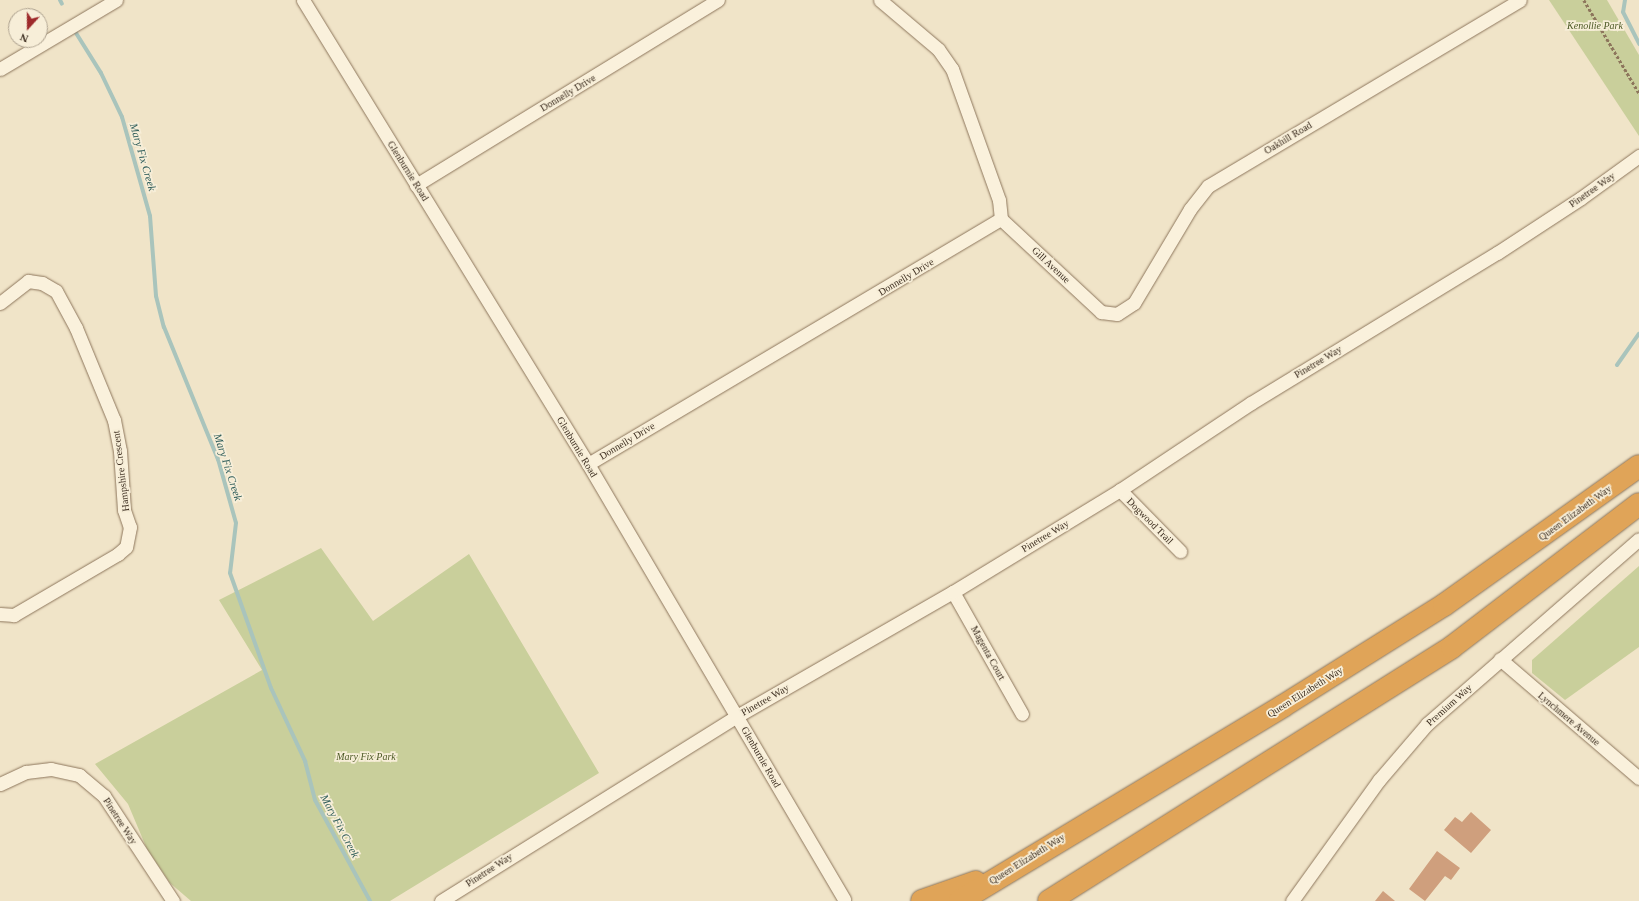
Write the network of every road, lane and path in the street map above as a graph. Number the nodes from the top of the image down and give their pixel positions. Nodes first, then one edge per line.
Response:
1 (116, 0) edge
2 (303, 0) edge
3 (718, 0) edge
4 (880, 0) edge
5 (1520, 0) edge
6 (1584, 0) edge
7 (0, 69) edge
8 (1639, 93) edge
9 (1639, 156) edge
10 (416, 185) junction
11 (1001, 219) junction
12 (0, 303) edge
13 (1101, 312) joint
14 (588, 464) junction
15 (1639, 466) edge
16 (1120, 490) junction
17 (1639, 504) edge
18 (1639, 539) edge
19 (1180, 551) dead end
20 (953, 592) junction
21 (0, 614) edge
22 (1500, 659) junction
23 (1022, 714) dead end
24 (737, 716) junction
25 (1639, 778) edge
26 (0, 784) edge
27 (1011, 869) junction
28 (844, 899) dead end
29 (173, 901) edge
30 (441, 901) edge
31 (922, 901) edge
32 (960, 901) edge
33 (1049, 901) edge
34 (1292, 901) edge

1 - 7 street
2 - 10 street, Glenburnie Road
3 - 10 street, Donnelly Drive
4 - 11 street
5 - 13 street, Oakhill Road
6 - 8 path
9 - 16 street, Pinetree Way
10 - 14 street, Glenburnie Road
11 - 13 street, Gill Avenue
11 - 14 street, Donnelly Drive
12 - 21 street, Hampshire Crescent
14 - 24 street, Glenburnie Road
15 - 27 highway, Queen Elizabeth Way
16 - 19 street, Dogwood Trail
16 - 20 street, Pinetree Way
17 - 33 highway
18 - 22 street, Premium Way
20 - 23 street, Magenta Court
20 - 24 street, Pinetree Way
22 - 25 street, Lynchmere Avenue
22 - 34 street, Premium Way
24 - 28 street, Glenburnie Road
24 - 30 street, Pinetree Way
26 - 29 street, Pinetree Way
27 - 31 highway
27 - 32 highway, Queen Elizabeth Way

